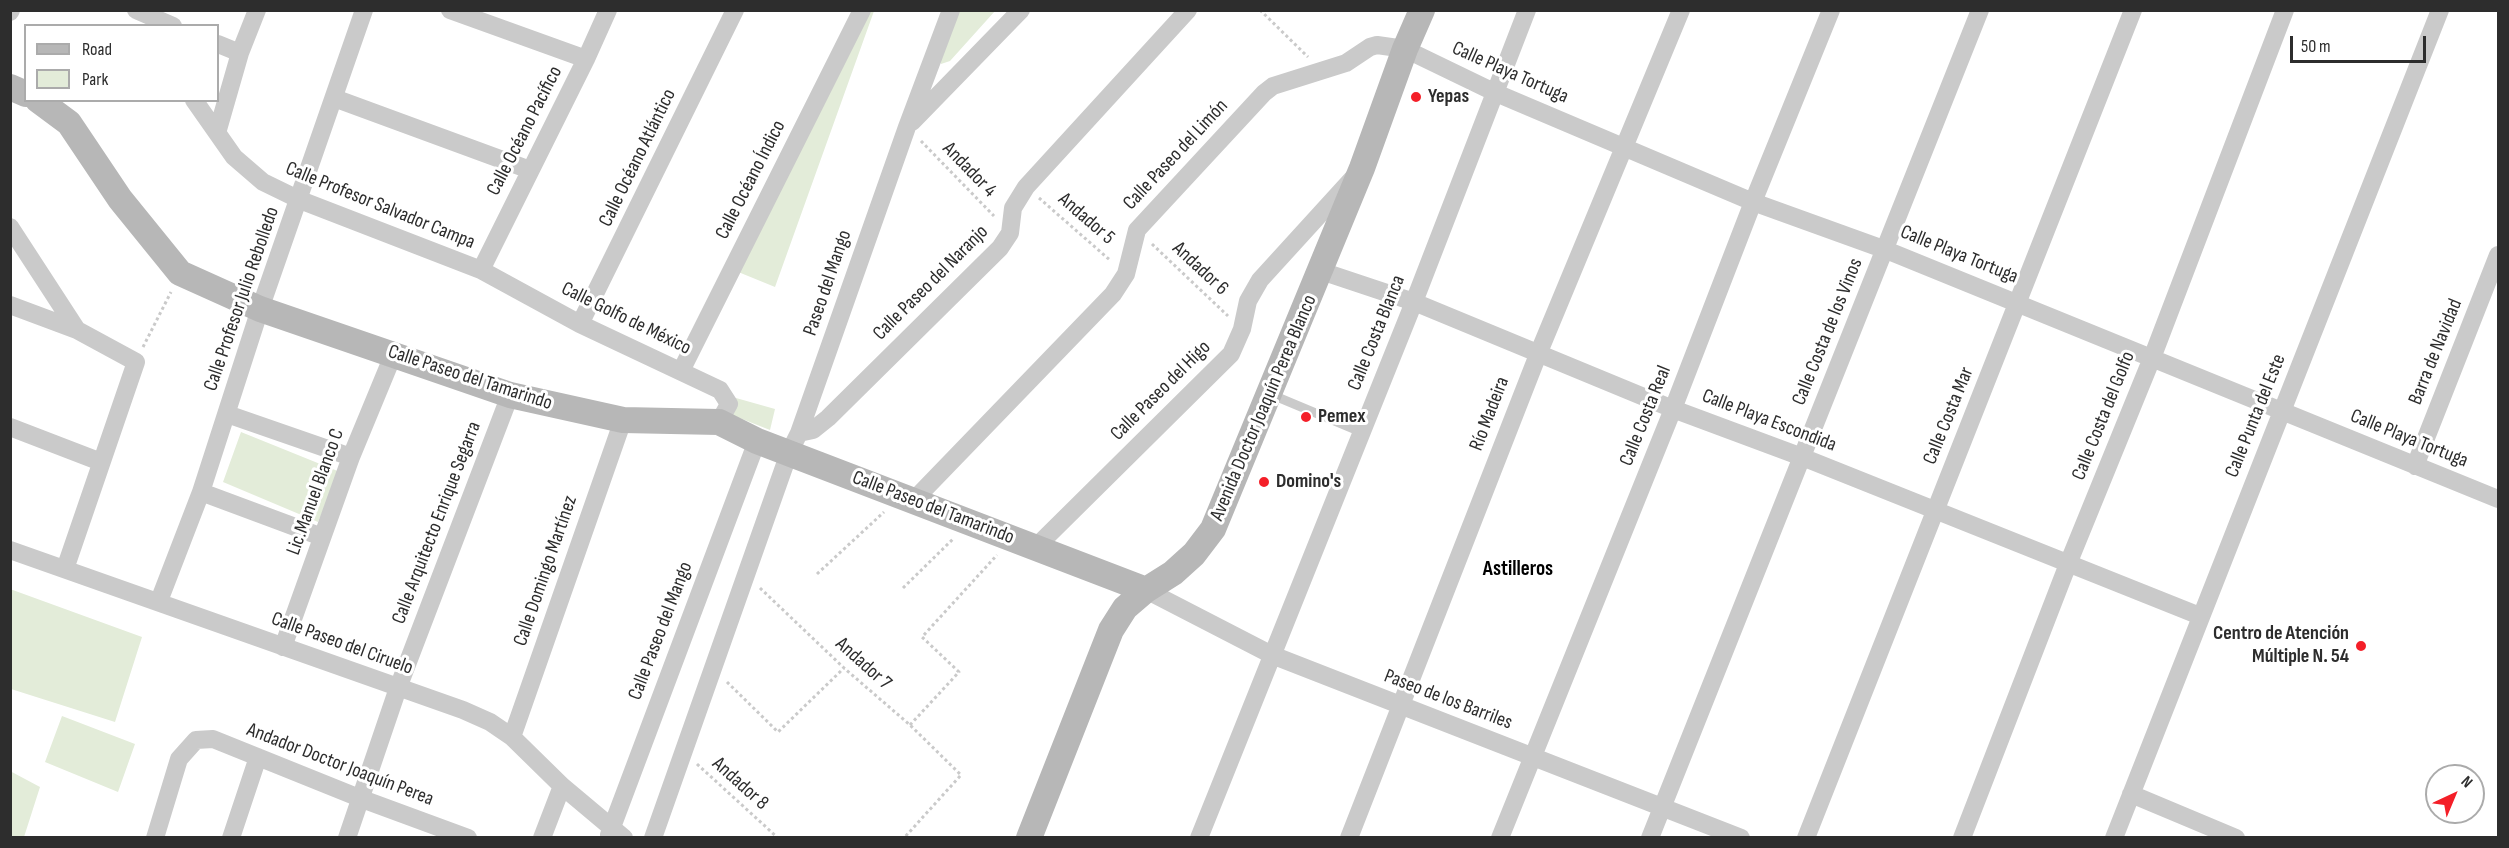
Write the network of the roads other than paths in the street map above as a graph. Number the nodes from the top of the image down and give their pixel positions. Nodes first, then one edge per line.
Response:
1 (130, 10) edge
2 (136, 10) edge
3 (257, 10) edge
4 (364, 10) edge
5 (450, 10) edge
6 (608, 10) edge
7 (735, 10) edge
8 (862, 10) edge
9 (951, 10) edge
10 (1021, 10) edge
11 (1188, 10) edge
12 (1422, 10) edge
13 (1527, 10) edge
14 (1682, 10) edge
15 (1831, 10) edge
16 (1980, 10) edge
17 (2133, 10) edge
18 (2285, 10) edge
19 (2439, 10) edge
20 (140, 24) edge
21 (168, 24) edge
22 (219, 44) edge
23 (1405, 49) junction
24 (240, 53) junction
25 (586, 59) junction
26 (10, 87) edge
27 (24, 93) edge
28 (1496, 93) junction
29 (334, 98) junction
30 (41, 102) edge
31 (195, 102) edge
32 (907, 127) junction
33 (217, 132) junction
34 (1625, 149) junction
35 (1362, 168) junction
36 (530, 170) junction
37 (300, 200) junction
38 (1753, 202) junction
39 (10, 227) edge
40 (1886, 250) junction
41 (2499, 255) edge
42 (481, 270) junction
43 (1321, 271) junction
44 (1414, 302) junction
45 (2018, 303) junction
46 (10, 305) edge
47 (260, 309) junction
48 (580, 324) junction
49 (77, 330) junction
50 (1539, 352) junction
51 (394, 353) junction
52 (2152, 358) junction
53 (681, 371) junction
54 (1270, 394) junction
55 (510, 395) junction
56 (1673, 409) junction
57 (2283, 411) junction
58 (227, 414) junction
59 (623, 420) junction
60 (719, 422) junction
61 (10, 427) edge
62 (1361, 432) junction
63 (757, 441) junction
64 (794, 443) junction
65 (351, 457) junction
66 (1802, 457) junction
67 (101, 462) junction
68 (2415, 466) junction
69 (201, 492) junction
70 (907, 498) junction
71 (2499, 499) edge
72 (1935, 511) junction
73 (322, 537) junction
74 (1024, 543) junction
75 (10, 550) edge
76 (2068, 564) junction
77 (65, 569) junction
78 (1146, 590) junction
79 (159, 601) junction
80 (2200, 616) junction
81 (284, 647) junction
82 (1272, 655) junction
83 (398, 688) junction
84 (1400, 706) junction
85 (512, 737) junction
86 (1533, 756) junction
87 (258, 757) junction
88 (562, 786) junction
89 (2132, 794) junction
90 (362, 800) junction
91 (1662, 807) junction
92 (614, 833) edge
93 (155, 837) edge
94 (231, 837) edge
95 (347, 837) edge
96 (468, 837) edge
97 (542, 837) edge
98 (653, 837) edge
99 (1029, 837) edge
100 (1199, 837) edge
101 (1349, 837) edge
102 (1500, 837) edge
103 (1650, 837) edge
104 (1741, 837) edge
105 (1806, 837) edge
106 (1962, 837) edge
107 (2114, 837) edge
108 (2236, 837) edge

1 - 20 street
2 - 21 street
3 - 24 street
4 - 29 street, Calle Profesor Julio Rebolledo
5 - 25 street
6 - 25 street, Calle Océano Pacífico
7 - 48 street, Calle Océano Atlántico
8 - 53 street, Calle Océano Índico
9 - 32 street, Paseo del Mango
10 - 32 street
11 - 64 street, Calle Paseo del Naranjo
12 - 23 street, Avenida Doctor Joaquín Perea Blanco
13 - 28 street, Calle Costa Blanca
14 - 34 street, Río Madeira
15 - 38 street, Calle Costa Real
16 - 40 street, Calle Costa de los Vinos
17 - 45 street, Calle Costa Mar
18 - 52 street, Calle Costa del Golfo
19 - 57 street, Calle Punta del Este
22 - 24 street
23 - 28 street, Calle Playa Tortuga
23 - 35 street, Avenida Doctor Joaquín Perea Blanco
23 - 70 street, Calle Paseo del Limón
24 - 33 street
25 - 36 street, Calle Océano Pacífico
26 - 27 street
28 - 34 street, Calle Playa Tortuga
28 - 44 street, Calle Costa Blanca
29 - 36 street
29 - 37 street, Calle Profesor Julio Rebolledo
30 - 47 street, Calle Paseo del Tamarindo
31 - 33 street, Calle Profesor Salvador Campa
32 - 64 street, Paseo del Mango
33 - 37 street, Calle Profesor Salvador Campa
34 - 38 street, Calle Playa Tortuga
34 - 50 street, Río Madeira
35 - 43 street, Avenida Doctor Joaquín Perea Blanco
35 - 74 street, Calle Paseo del Higo
36 - 42 street, Calle Océano Pacífico
37 - 42 street, Calle Profesor Salvador Campa
37 - 47 street, Calle Profesor Julio Rebolledo
38 - 40 street, Calle Playa Tortuga
38 - 56 street, Calle Costa Real
39 - 49 street
40 - 45 street, Calle Playa Tortuga
40 - 66 street, Calle Costa de los Vinos
41 - 68 street, Barra de Navidad
42 - 48 street, Calle Golfo de México
43 - 44 street, Calle Playa Escondida
43 - 54 street, Avenida Doctor Joaquín Perea Blanco
44 - 50 street, Calle Playa Escondida
44 - 62 street, Calle Costa Blanca
45 - 52 street, Calle Playa Tortuga
45 - 72 street, Calle Costa Mar
46 - 49 street
47 - 51 street, Calle Paseo del Tamarindo
47 - 58 street, Calle Profesor Julio Rebolledo
48 - 53 street, Calle Golfo de México
49 - 67 street
50 - 56 street, Calle Playa Escondida
50 - 84 street, Río Madeira
51 - 55 street, Calle Paseo del Tamarindo
51 - 65 street, Lic.Manuel Blanco C
52 - 57 street, Calle Playa Tortuga
52 - 76 street, Calle Costa del Golfo
53 - 60 street, Calle Golfo de México
54 - 62 lane
54 - 78 street, Avenida Doctor Joaquín Perea Blanco
55 - 59 street, Calle Paseo del Tamarindo
55 - 83 street, Calle Arquitecto Enrique Segarra
56 - 66 street, Calle Playa Escondida
56 - 86 street, Calle Costa Real
57 - 68 street, Calle Playa Tortuga
57 - 80 street, Calle Punta del Este
58 - 65 street
58 - 69 street, Calle Profesor Julio Rebolledo
59 - 60 street, Calle Paseo del Tamarindo
59 - 85 street, Calle Domingo Martínez
60 - 63 street, Calle Paseo del Tamarindo
61 - 67 street
62 - 82 street, Calle Costa Blanca
63 - 64 street, Calle Paseo del Tamarindo
63 - 92 street, Calle Paseo del Mango
64 - 70 street, Calle Paseo del Tamarindo
64 - 98 street
65 - 73 street, Lic.Manuel Blanco C
66 - 72 street, Calle Playa Escondida
66 - 91 street, Calle Costa de los Vinos
67 - 77 street
68 - 71 street, Calle Playa Tortuga
69 - 73 street
69 - 79 street, Calle Profesor Julio Rebolledo
70 - 74 street, Calle Paseo del Tamarindo
72 - 76 street, Calle Playa Escondida
72 - 105 street, Calle Costa Mar
73 - 81 street, Lic.Manuel Blanco C
74 - 78 street, Calle Paseo del Tamarindo
75 - 77 street, Calle Paseo del Ciruelo
76 - 80 street, Calle Playa Escondida
76 - 106 street, Calle Costa del Golfo
77 - 79 street, Calle Paseo del Ciruelo
78 - 82 street, Paseo de los Barriles
78 - 99 street, Avenida Doctor Joaquín Perea Blanco
79 - 81 street, Calle Paseo del Ciruelo
80 - 89 street, Calle Punta del Este
81 - 83 street, Calle Paseo del Ciruelo
82 - 84 street, Paseo de los Barriles
82 - 100 street, Calle Costa Blanca
83 - 85 street, Calle Paseo del Ciruelo
83 - 90 street, Calle Arquitecto Enrique Segarra
84 - 86 street, Paseo de los Barriles
84 - 101 street, Río Madeira
85 - 88 street, Calle Paseo del Ciruelo
86 - 91 street, Paseo de los Barriles
86 - 102 street, Calle Costa Real
87 - 90 street, Andador Doctor Joaquín Perea
87 - 93 street, Andador Doctor Joaquín Perea
87 - 94 street
88 - 92 street, Calle Paseo del Ciruelo
88 - 97 street
89 - 107 street, Calle Punta del Este
89 - 108 street
90 - 95 street, Calle Arquitecto Enrique Segarra
90 - 96 street, Andador Doctor Joaquín Perea
91 - 103 street, Calle Costa de los Vinos
91 - 104 street, Paseo de los Barriles

